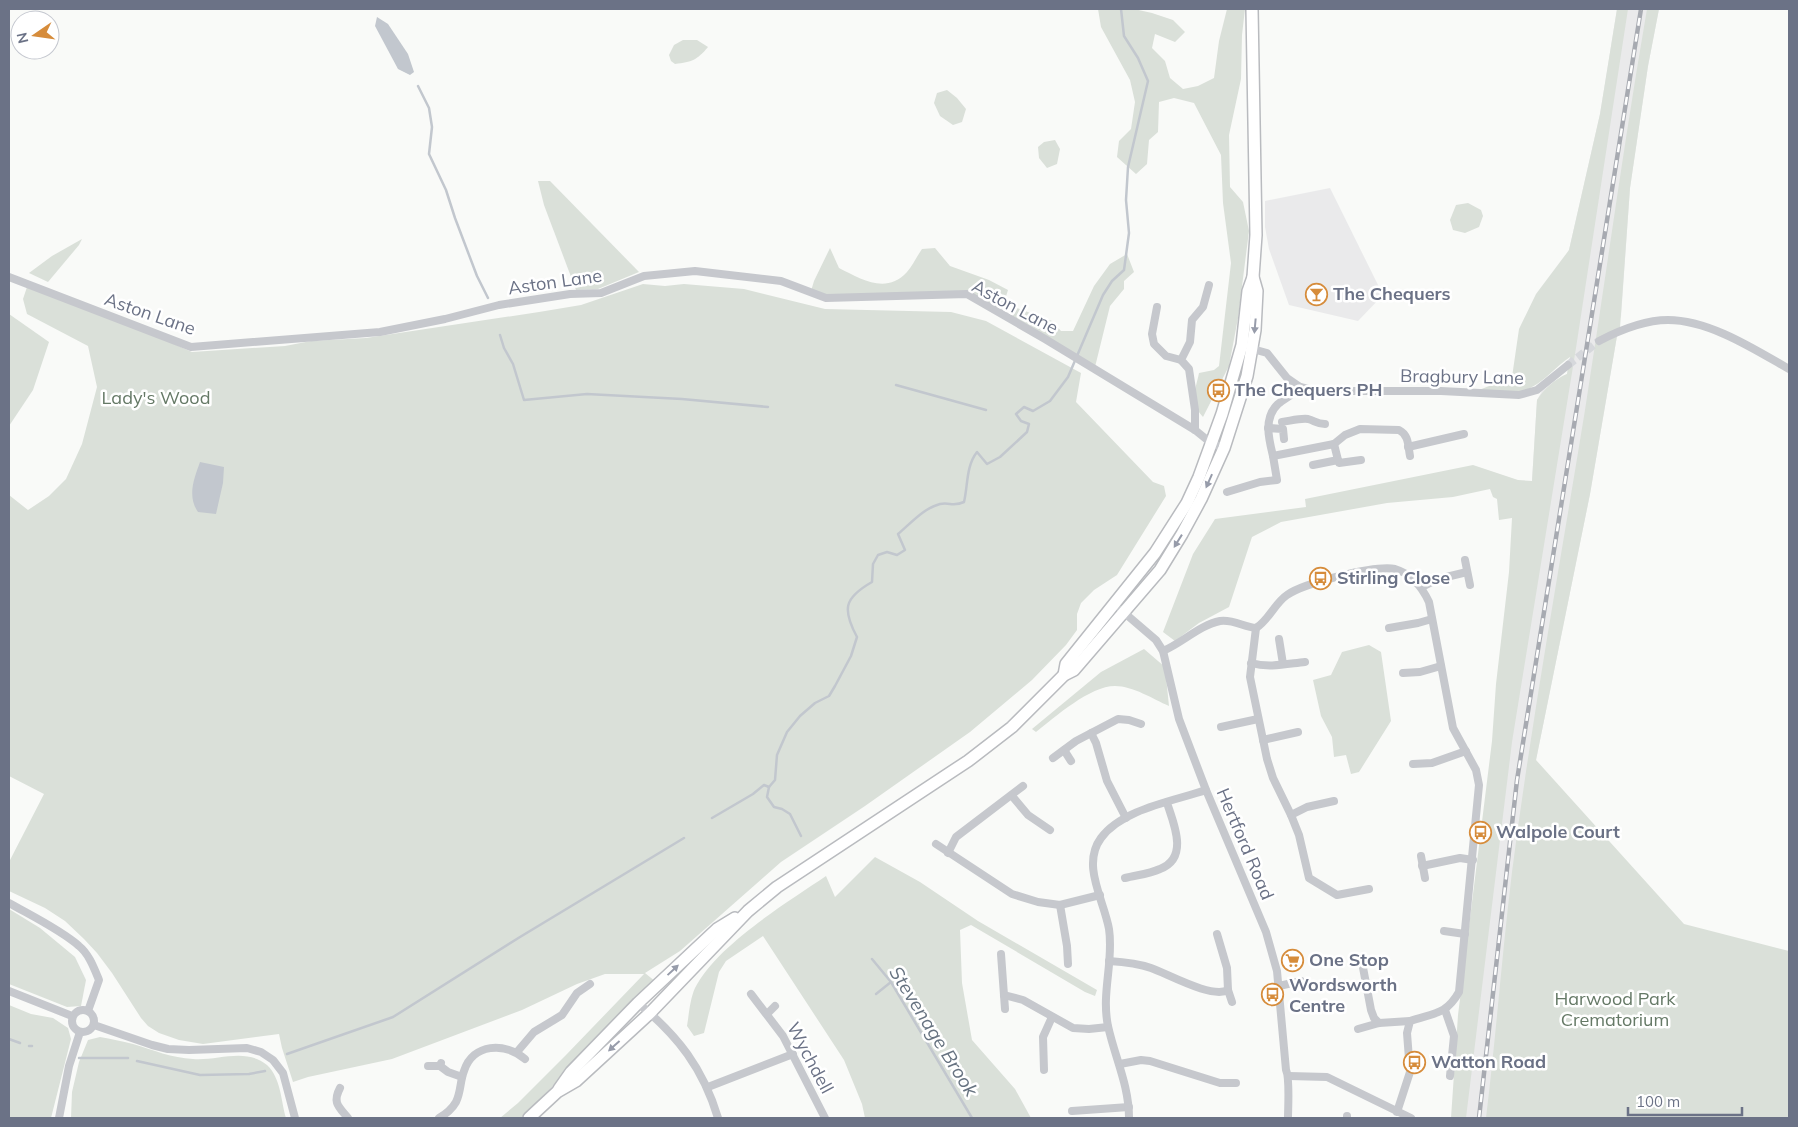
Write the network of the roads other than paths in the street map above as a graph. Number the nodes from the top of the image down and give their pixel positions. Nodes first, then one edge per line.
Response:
1 (1252, 9) edge
2 (9, 277) edge
3 (1209, 285) dead end
4 (1157, 307) dead end
5 (1203, 307) junction
6 (1210, 313) dead end
7 (1599, 341) tunnel mouth
8 (1247, 347) junction
9 (1181, 360) junction
10 (1568, 365) tunnel mouth
11 (1789, 368) edge
12 (1300, 387) junction
13 (1281, 413) dead end
14 (1325, 424) dead end
15 (1283, 426) junction
16 (1268, 428) junction
17 (1195, 430) junction
18 (1464, 434) dead end
19 (1284, 439) dead end
20 (1212, 443) junction
21 (1334, 444) junction
22 (1408, 447) junction
23 (1224, 448) junction
24 (1273, 456) junction
25 (1410, 456) dead end
26 (1338, 460) junction
27 (1361, 460) dead end
28 (1313, 465) dead end
29 (1226, 492) dead end
30 (1465, 560) dead end
31 (1467, 572) junction
32 (1470, 585) dead end
33 (1422, 587) junction
34 (1115, 604) junction
35 (1124, 612) junction
36 (1432, 619) junction
37 (1256, 628) junction
38 (1388, 628) dead end
39 (1279, 639) dead end
40 (1164, 651) junction
41 (1305, 662) dead end
42 (1251, 663) junction
43 (1283, 664) junction
44 (1441, 666) junction
45 (1403, 673) dead end
46 (1064, 675) junction
47 (1116, 711) dead end
48 (1118, 719) junction
49 (1258, 719) junction
50 (1141, 724) dead end
51 (1282, 724) dead end
52 (1221, 727) dead end
53 (1298, 732) dead end
54 (1091, 733) junction
55 (1284, 734) junction
56 (1262, 740) junction
57 (1064, 750) junction
58 (1466, 751) junction
59 (1053, 758) dead end
60 (1071, 761) dead end
61 (1413, 764) dead end
62 (1022, 786) dead end
63 (1206, 790) junction
64 (1012, 796) junction
65 (1334, 802) dead end
66 (1168, 803) junction
67 (1291, 815) junction
68 (1044, 816) dead end
69 (1126, 818) junction
70 (1040, 823) junction
71 (1050, 830) dead end
72 (936, 844) dead end
73 (948, 853) junction
74 (1421, 856) dead end
75 (1473, 860) junction
76 (1138, 866) dead end
77 (1422, 866) junction
78 (1140, 874) junction
79 (1126, 878) dead end
80 (1425, 878) dead end
81 (1369, 889) dead end
82 (1100, 895) junction
83 (9, 903) edge
84 (1060, 905) junction
85 (748, 911) junction
86 (1444, 931) dead end
87 (1217, 934) dead end
88 (1465, 934) junction
89 (1058, 946) dead end
90 (1067, 946) junction
91 (1221, 946) junction
92 (1211, 949) dead end
93 (1001, 954) dead end
94 (1361, 957) dead end
95 (1109, 961) junction
96 (1068, 964) dead end
97 (1301, 981) dead end
98 (590, 984) dead end
99 (1279, 986) junction
100 (1228, 990) junction
101 (9, 991) edge
102 (751, 994) dead end
103 (1004, 996) junction
104 (1232, 1002) dead end
105 (638, 1004) junction
106 (774, 1006) dead end
107 (1005, 1010) dead end
108 (1445, 1010) junction
109 (88, 1011) junction
110 (650, 1014) junction
111 (767, 1014) junction
112 (72, 1016) junction
113 (1052, 1017) junction
114 (1410, 1021) junction
115 (1379, 1023) junction
116 (94, 1025) junction
117 (1108, 1027) junction
118 (1358, 1029) dead end
119 (80, 1032) junction
120 (517, 1052) junction
121 (793, 1054) junction
122 (525, 1059) dead end
123 (1120, 1064) junction
124 (428, 1066) dead end
125 (1044, 1070) dead end
126 (1289, 1076) junction
127 (1450, 1076) dead end
128 (462, 1077) junction
129 (1236, 1083) dead end
130 (708, 1087) junction
131 (340, 1088) dead end
132 (557, 1092) junction
133 (1129, 1108) junction
134 (1072, 1111) dead end
135 (1397, 1112) junction
136 (59, 1118) edge
137 (295, 1118) edge
138 (348, 1118) edge
139 (439, 1118) edge
140 (528, 1118) edge
141 (718, 1118) edge
142 (825, 1118) edge
143 (1129, 1118) edge
144 (1288, 1118) edge
145 (1411, 1118) edge

1 - 8 highway
2 - 17 street, Aston Lane
3 - 5 street
4 - 9 street
5 - 6 street
5 - 9 street
7 - 11 street
8 - 12 street
8 - 20 highway
8 - 23 highway
9 - 17 street
10 - 12 street, Bragbury Lane
12 - 16 street
13 - 15 street
14 - 15 street
15 - 16 street
15 - 19 street
16 - 24 street
17 - 20 street, Aston Lane
18 - 22 street
20 - 23 street, Aston Lane
20 - 34 highway
21 - 22 street
21 - 24 street
21 - 26 street
22 - 25 street
23 -> 35 highway
24 - 29 street
26 - 27 street
26 - 28 street
30 - 31 street
31 - 32 street
31 - 33 street
33 - 36 street
33 - 37 street
34 - 35 street, Hertford Road
34 - 46 highway
35 - 40 street, Hertford Road
35 - 46 highway
36 - 38 street
36 - 44 street
37 - 40 street
37 - 42 street
39 - 43 street
40 - 63 street, Hertford Road
41 - 43 street
42 - 43 street
42 - 49 street
44 - 45 street
44 - 58 street
46 - 85 highway
47 - 48 street
48 - 50 street
48 - 54 street
49 - 52 street
49 - 56 street
51 - 55 street
53 - 55 street
54 - 57 street
54 - 69 street
55 - 56 street
56 - 67 street
57 - 59 street
57 - 60 street
58 - 61 street
58 - 75 street
62 - 64 street
63 - 66 street
63 - 99 street, Hertford Road
64 - 70 street
64 - 73 street
65 - 67 street
66 - 69 street
66 - 78 street
67 - 81 street
68 - 70 street
69 - 82 street
70 - 71 street
72 - 73 street
73 - 84 street
74 - 77 street
75 - 77 street
75 - 88 street
76 - 78 street
77 - 80 street
78 - 79 street
82 - 84 street
82 - 95 street
83 - 109 street
84 - 90 street
105 -> 85 highway
85 - 110 highway
86 - 88 street
87 - 91 street
88 - 108 street
89 - 90 street
90 - 96 street
91 - 92 street
91 - 100 street
93 - 103 street
94 - 115 street
95 - 100 street
95 - 117 street
97 - 99 street
98 - 120 street
99 - 126 street, Hertford Road
100 - 104 street
101 - 112 street
102 - 111 street, Wychdell
103 - 107 street
103 - 113 street
105 - 110 street
105 - 132 highway
106 - 111 street, Wychdell
108 - 114 street
108 - 127 street
109 - 112 street
109 - 116 street
110 - 130 street
110 -> 132 highway
111 - 121 street, Wychdell
112 - 119 street
113 - 117 street
113 - 125 street
114 - 115 street
114 - 135 street
115 - 118 street
116 - 119 street
116 - 137 street
117 - 123 street
119 - 136 street
120 - 122 street
120 - 128 street
121 - 130 street
121 - 142 street, Wychdell
123 - 129 street
123 - 133 street
124 - 128 street
126 - 135 street
126 - 144 street, Hertford Road
128 - 139 street
130 - 141 street
131 - 138 street
132 - 140 highway
133 - 134 street
133 - 143 street
135 - 145 street

